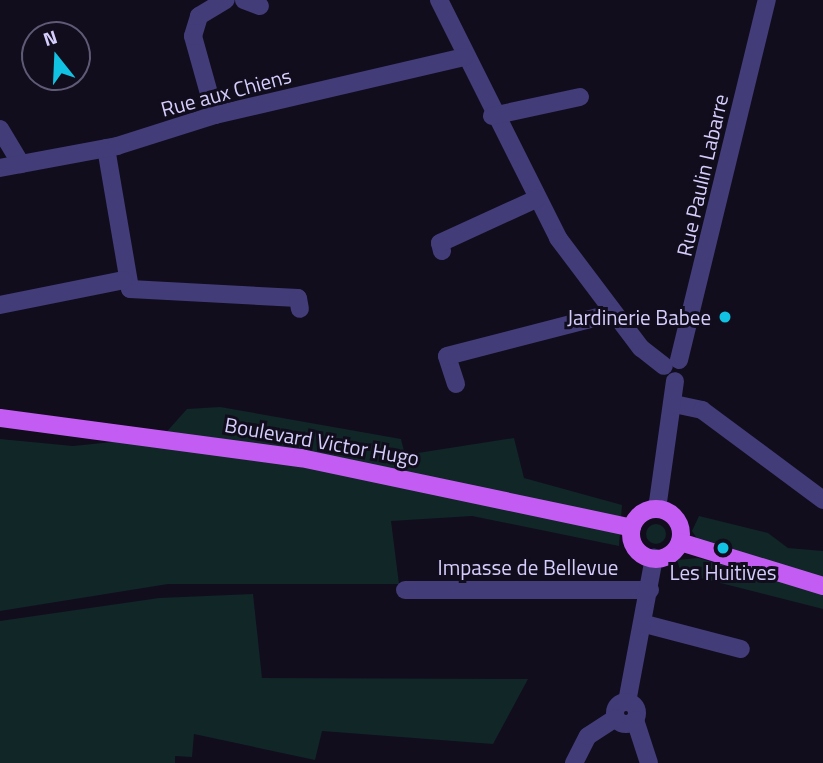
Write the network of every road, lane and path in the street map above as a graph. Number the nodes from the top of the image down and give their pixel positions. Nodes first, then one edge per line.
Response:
1 (226, 0) edge
2 (439, 0) edge
3 (767, 0) edge
4 (464, 57) junction
5 (580, 97) dead end
6 (215, 115) junction
7 (492, 116) junction
8 (0, 129) edge
9 (106, 148) junction
10 (21, 164) junction
11 (0, 168) edge
12 (536, 200) junction
13 (442, 251) dead end
14 (124, 280) junction
15 (0, 305) edge
16 (300, 309) dead end
17 (613, 313) junction
18 (673, 369) junction
19 (456, 384) dead end
20 (674, 404) junction
21 (0, 418) edge
22 (823, 500) edge
23 (657, 509) junction
24 (632, 528) junction
25 (680, 542) junction
26 (654, 558) junction
27 (823, 586) edge
28 (405, 590) dead end
29 (650, 590) junction
30 (645, 624) junction
31 (741, 649) dead end
32 (627, 702) junction
33 (616, 718) junction
34 (635, 719) junction
35 (574, 763) edge
36 (649, 763) edge

1 - 6 street
2 - 4 street
3 - 18 street, Rue Paulin Labarre
4 - 6 street, Rue aux Chiens
4 - 7 street
5 - 7 street
6 - 9 street, Rue aux Chiens
7 - 12 street
8 - 10 street
9 - 10 street, Rue aux Chiens
9 - 14 street
10 - 11 street, Rue aux Chiens
12 - 13 street
12 - 17 street
14 - 15 street
14 - 16 street
17 - 18 street
17 - 19 street
18 - 20 street, Rue Paulin Labarre
20 - 22 street
20 - 23 street, Rue Paulin Labarre
21 - 24 main road, Boulevard Victor Hugo
23 - 24 main road
23 - 25 main road
24 - 26 main road
25 - 26 main road
25 - 27 main road
26 - 29 street
28 - 29 street, Impasse de Bellevue
29 - 30 street
30 - 31 street
30 - 32 street
32 - 33 street
32 - 34 street
33 - 34 street
33 - 35 street
34 - 36 street

